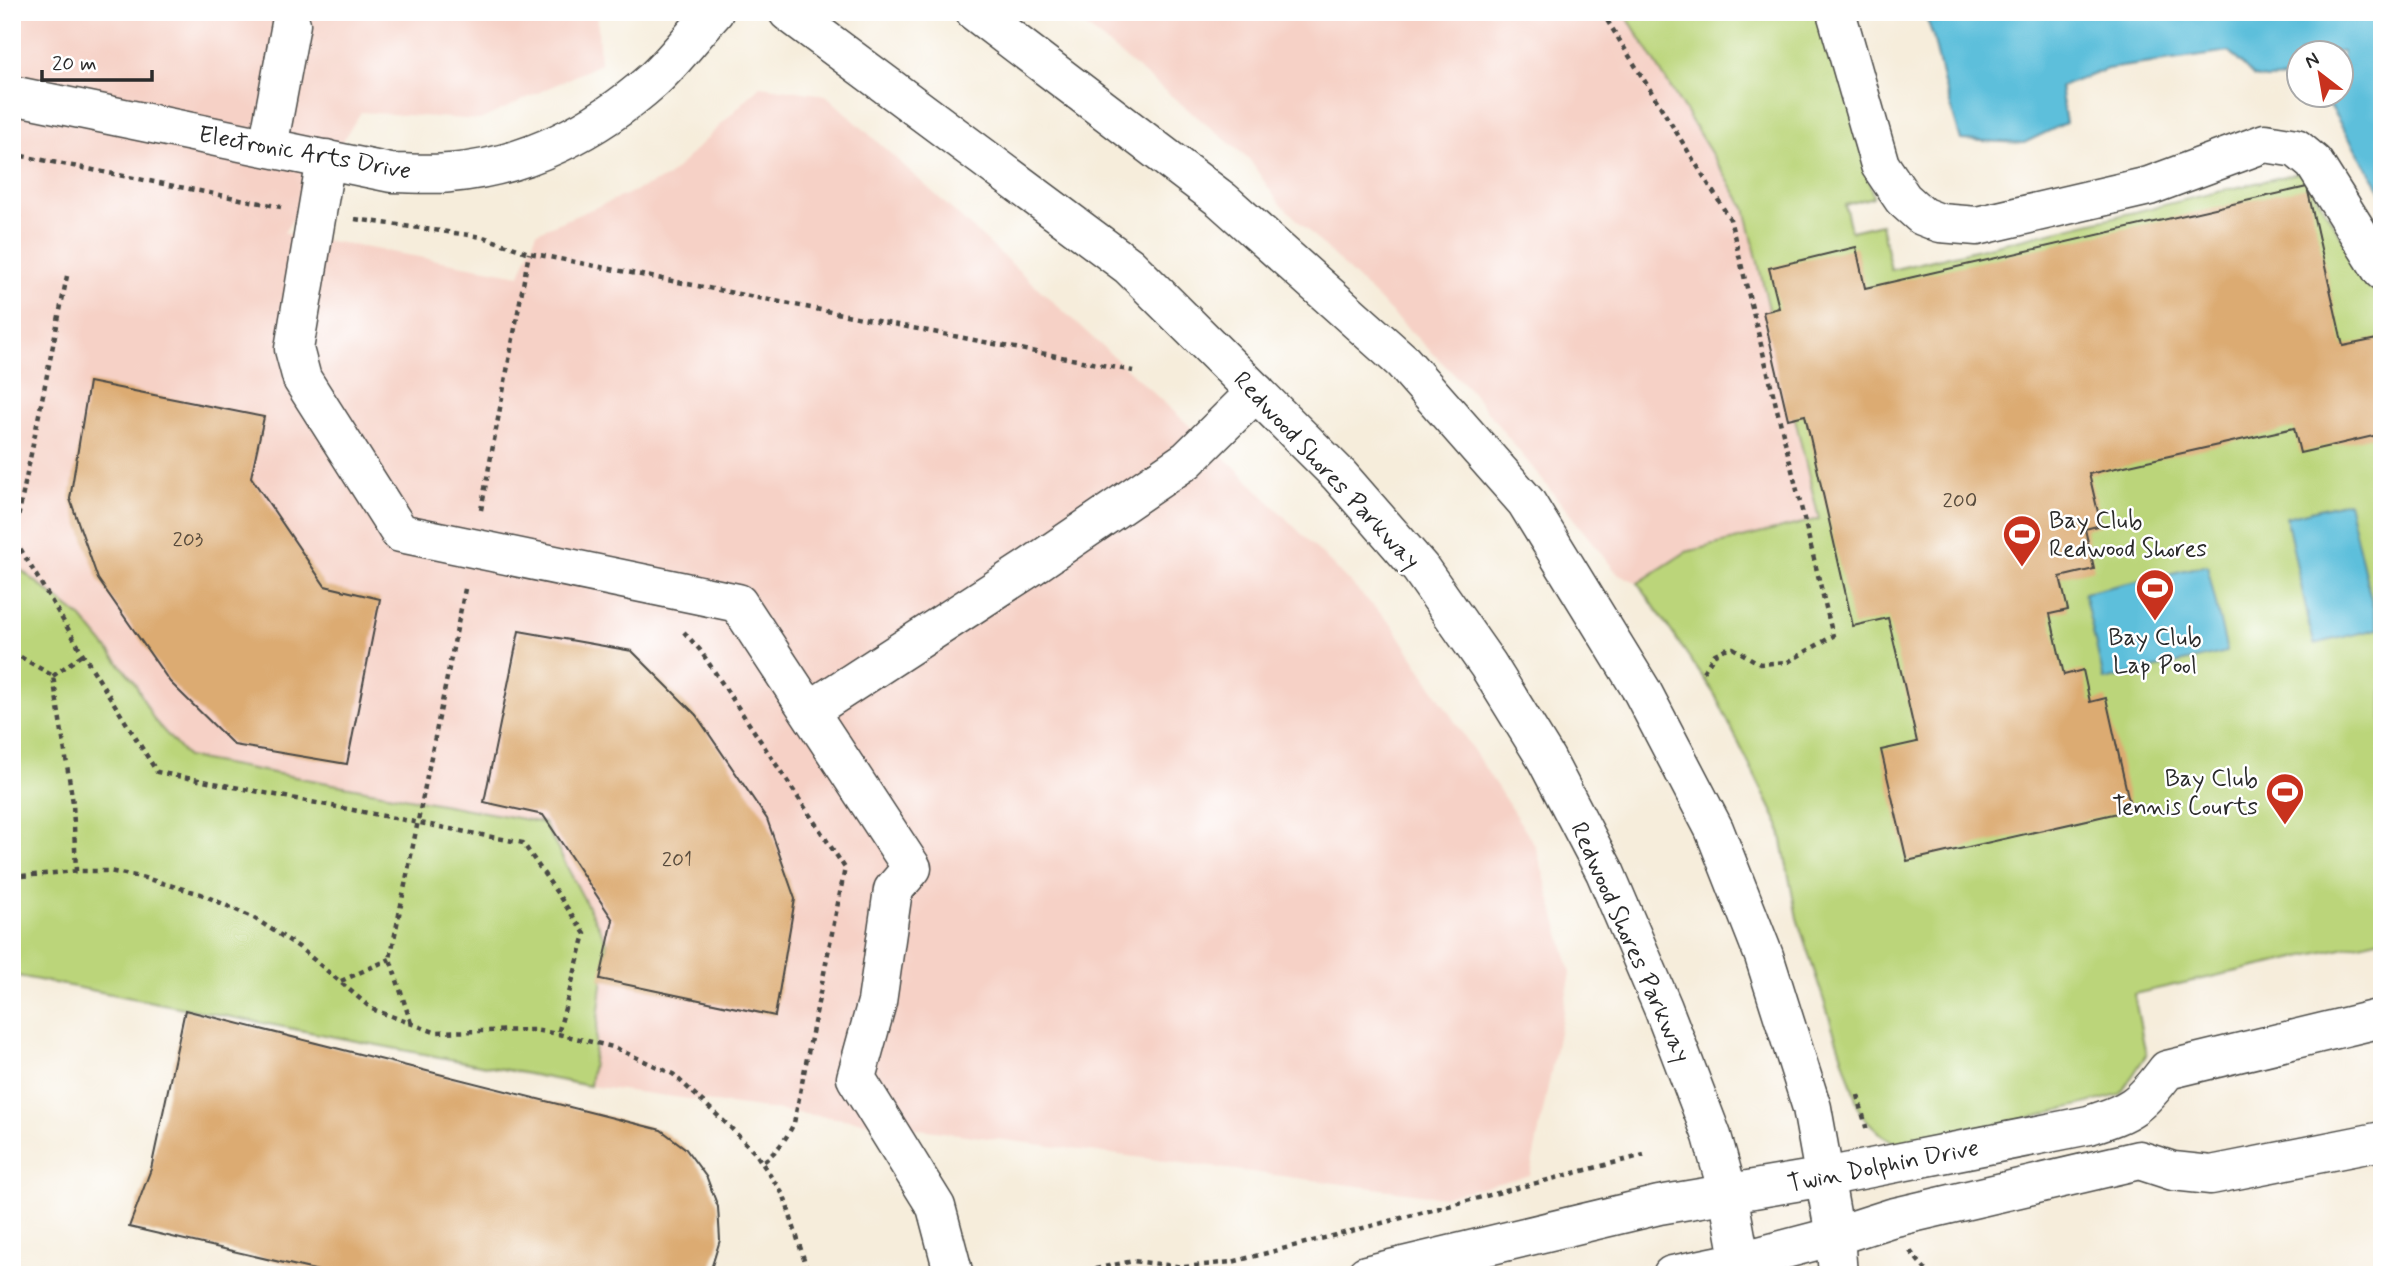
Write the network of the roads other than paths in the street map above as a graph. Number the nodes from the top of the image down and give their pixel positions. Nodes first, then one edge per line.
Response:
1 (714, 12) edge
2 (788, 12) edge
3 (975, 12) edge
4 (1836, 12) edge
5 (291, 24) dead end
6 (12, 95) edge
7 (268, 147) junction
8 (326, 159) junction
9 (2382, 271) edge
10 (1256, 392) junction
11 (809, 711) junction
12 (2382, 1018) edge
13 (2382, 1141) edge
14 (1825, 1177) junction
15 (1728, 1193) junction
16 (1835, 1236) junction
17 (1742, 1268) edge
18 (954, 1275) edge
19 (1366, 1275) edge
20 (1672, 1275) edge
21 (1838, 1275) edge

1 - 8 main road, Electronic Arts Drive
2 - 10 main road, Redwood Shores Parkway
3 - 14 main road
4 - 9 main road
5 - 7 main road
6 - 7 main road, Electronic Arts Drive
7 - 8 main road, Electronic Arts Drive
8 - 11 main road
10 - 11 main road
10 - 15 main road, Redwood Shores Parkway
11 - 18 main road
12 - 14 main road, Twin Dolphin Drive
13 - 16 main road, Twin Dolphin Drive
14 - 15 main road, Twin Dolphin Drive
14 - 16 main road
15 - 17 main road, Redwood Shores Parkway
15 - 19 main road, Twin Dolphin Drive
16 - 17 main road, Twin Dolphin Drive
16 - 21 main road
17 - 20 main road, Twin Dolphin Drive

